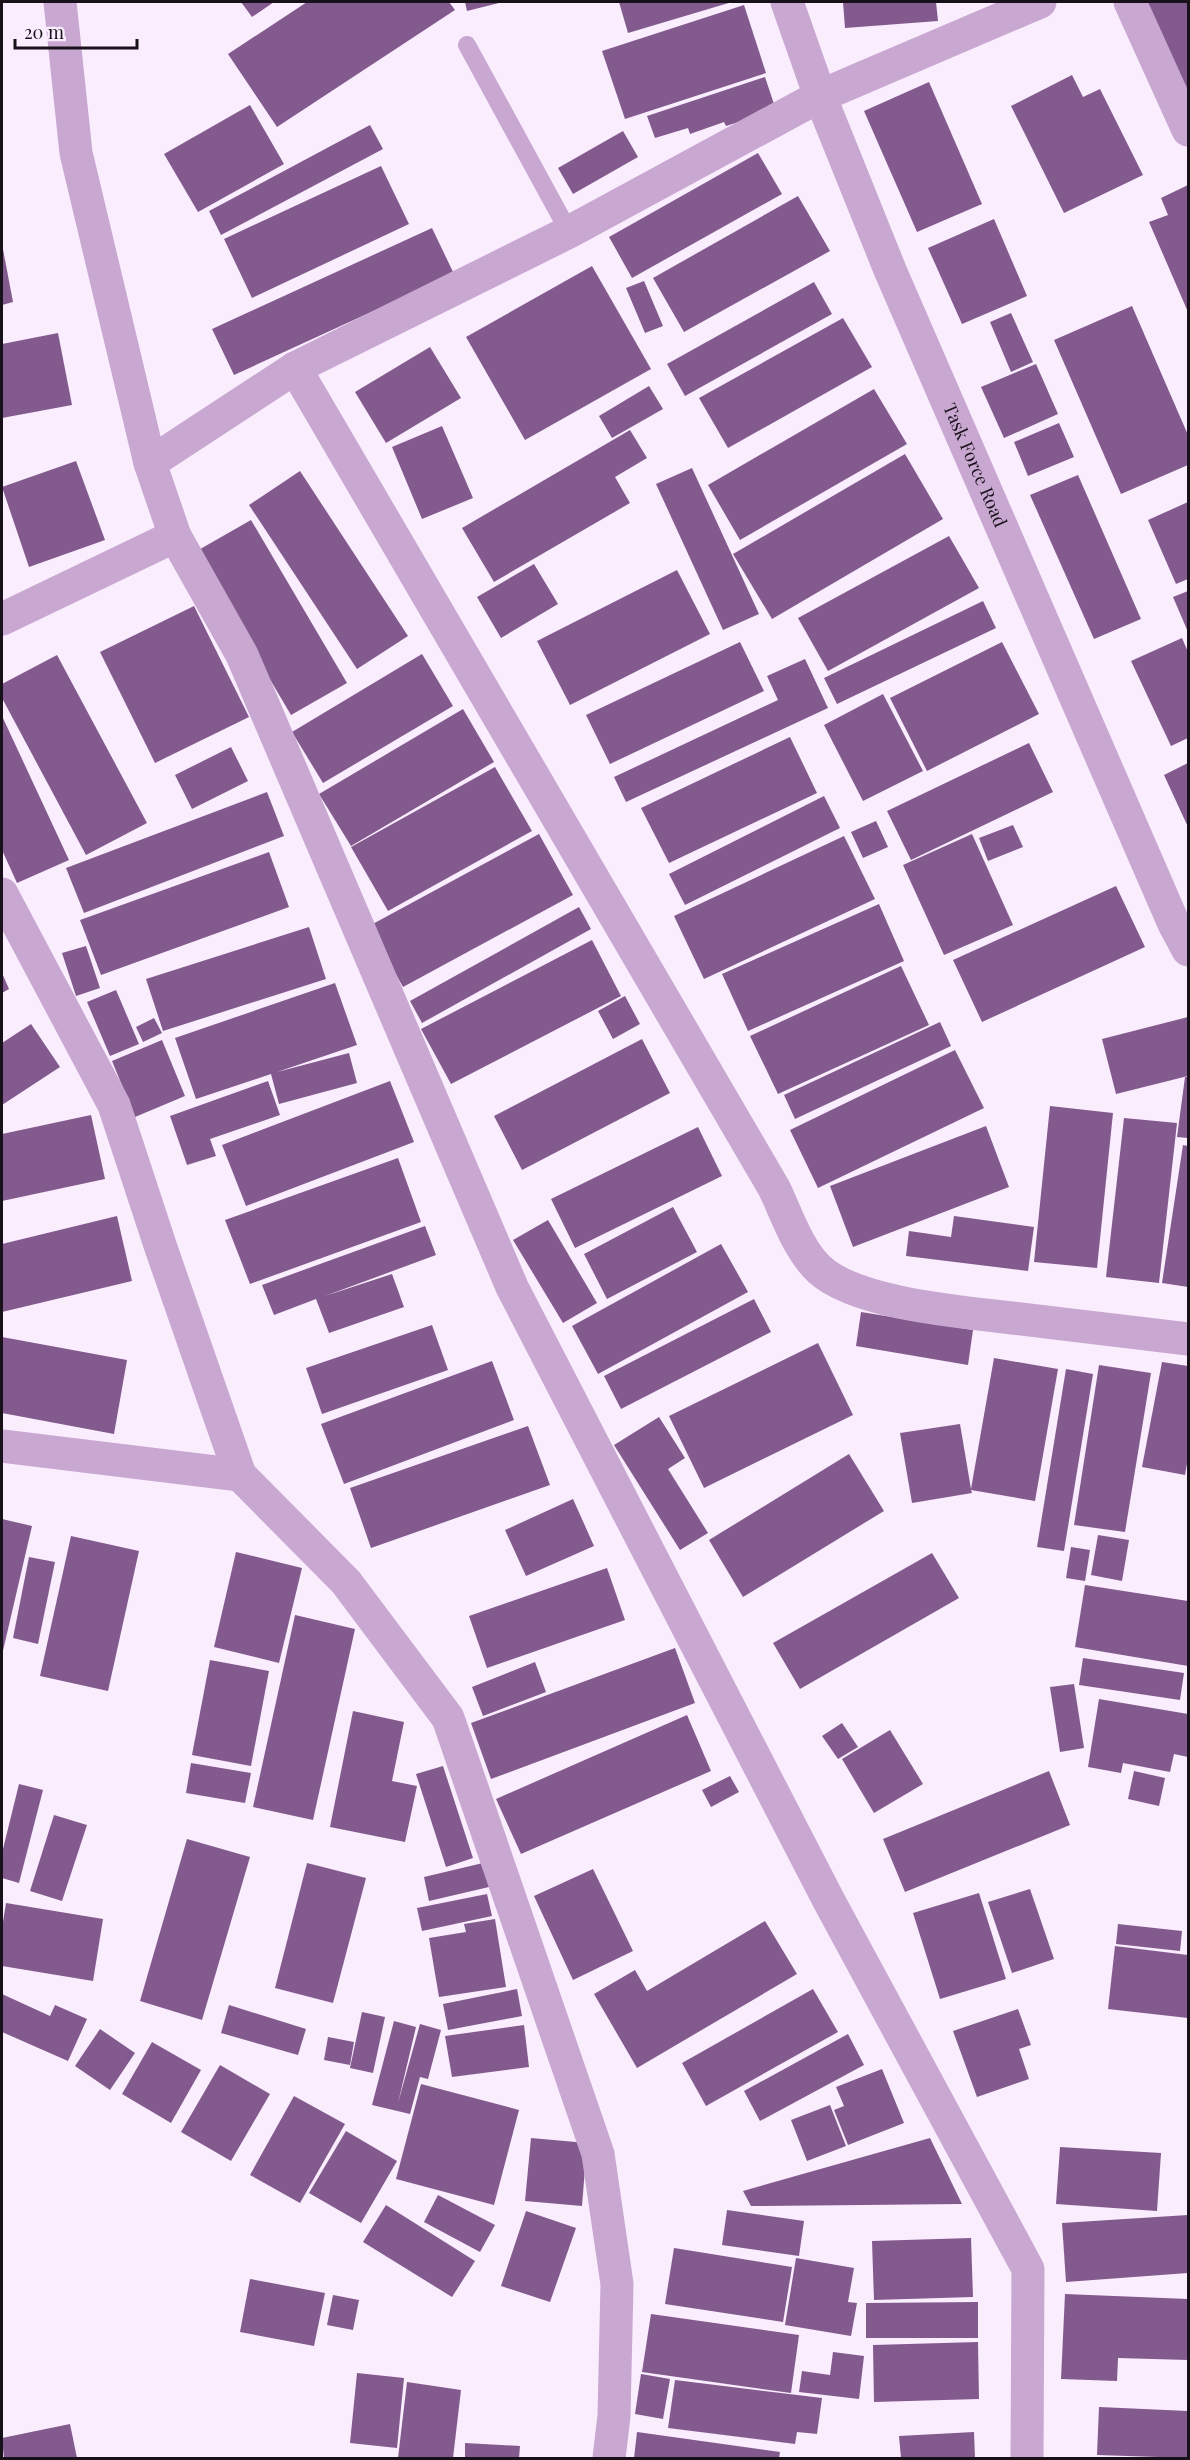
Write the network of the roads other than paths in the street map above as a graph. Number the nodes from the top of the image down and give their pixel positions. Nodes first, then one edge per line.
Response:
1 (60, 2) edge
2 (788, 2) edge
3 (1041, 2) edge
4 (1130, 2) edge
5 (467, 45) dead end
6 (820, 96) junction
7 (1188, 130) edge
8 (569, 232) junction
9 (295, 369) junction
10 (150, 463) junction
11 (174, 536) junction
12 (2, 619) edge
13 (2, 894) edge
14 (1181, 937) edge
15 (1188, 1339) edge
16 (2, 1446) edge
17 (240, 1475) junction
18 (609, 2458) edge
19 (1027, 2458) edge

1 - 10 street
2 - 6 street, Task Force Road
3 - 6 street
4 - 7 street
5 - 8 lane
6 - 8 street
6 - 14 street, Task Force Road
8 - 9 street
9 - 10 street
9 - 15 street
10 - 11 street
11 - 12 street
11 - 19 street
13 - 17 street
16 - 17 street
17 - 18 street

